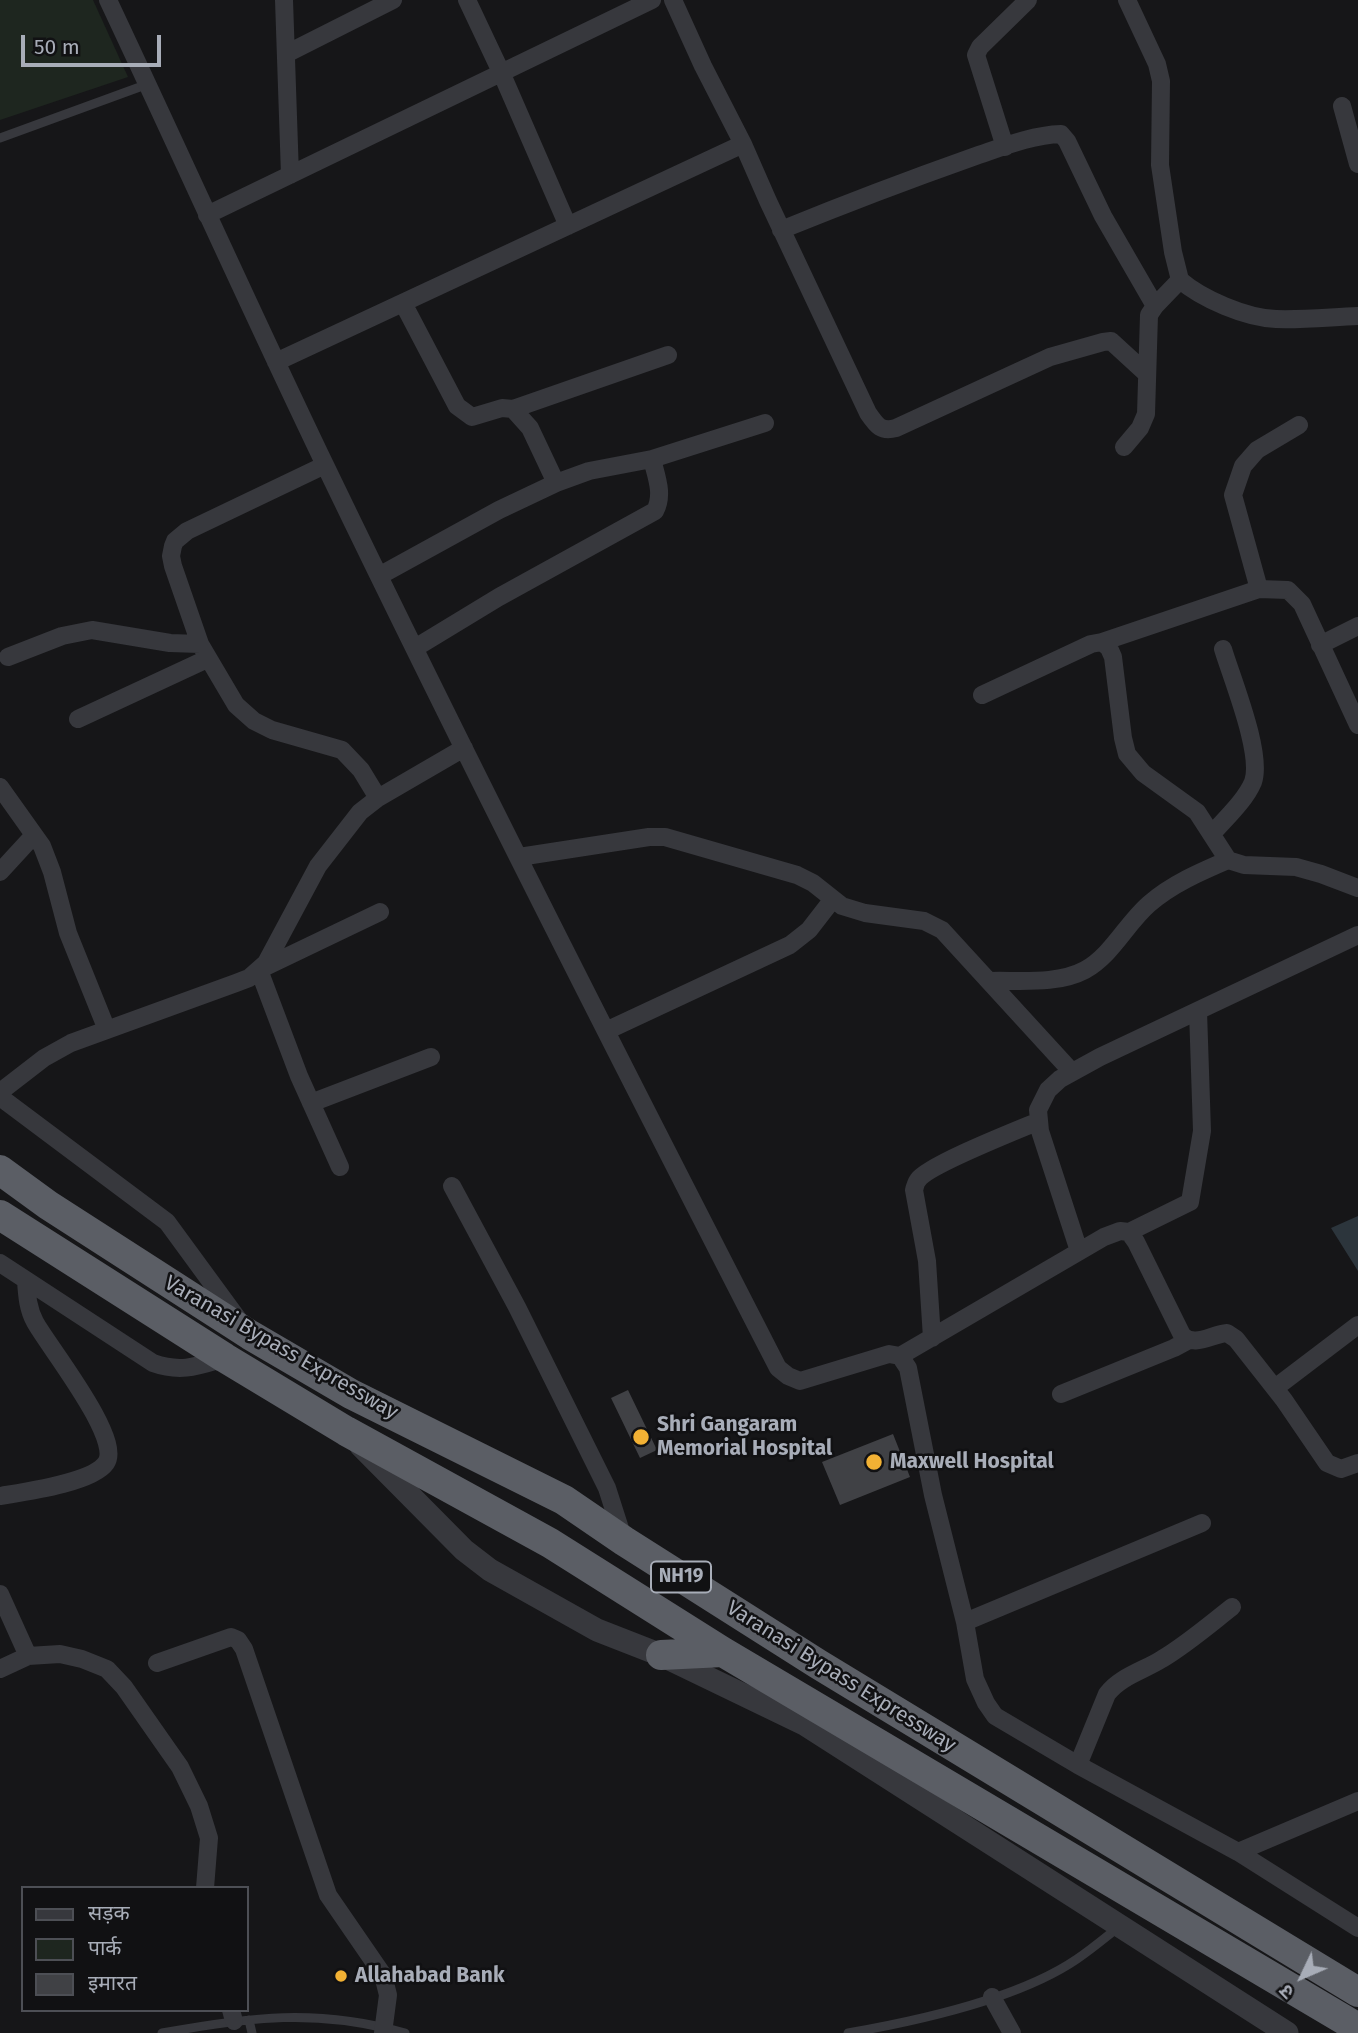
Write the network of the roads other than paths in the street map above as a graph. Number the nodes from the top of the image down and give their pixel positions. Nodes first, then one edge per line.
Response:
1 (108, 0) edge
2 (284, 0) edge
3 (393, 0) edge
4 (467, 0) edge
5 (652, 0) edge
6 (673, 0) edge
7 (1028, 0) edge
8 (1127, 0) edge
9 (286, 54) junction
10 (501, 72) junction
11 (148, 84) junction
12 (1342, 106) dead end
13 (0, 138) edge
14 (743, 144) junction
15 (1004, 147) junction
16 (1358, 164) edge
17 (290, 175) junction
18 (207, 215) junction
19 (568, 226) junction
20 (781, 230) junction
21 (1180, 280) junction
22 (403, 303) junction
23 (1155, 306) junction
24 (1358, 316) edge
25 (668, 355) dead end
26 (276, 362) junction
27 (1147, 374) junction
28 (513, 409) junction
29 (765, 424) dead end
30 (1299, 425) dead end
31 (1124, 447) dead end
32 (652, 459) junction
33 (325, 465) junction
34 (556, 483) junction
35 (379, 576) junction
36 (1259, 589) junction
37 (1358, 626) edge
38 (1102, 642) junction
39 (1320, 645) junction
40 (415, 648) junction
41 (1223, 649) dead end
42 (204, 652) junction
43 (8, 657) dead end
44 (982, 695) dead end
45 (78, 719) dead end
46 (1358, 724) edge
47 (464, 748) junction
48 (0, 787) edge
49 (378, 798) junction
50 (1212, 834) junction
51 (34, 835) junction
52 (519, 857) junction
53 (1228, 860) junction
54 (0, 872) edge
55 (1358, 888) edge
56 (833, 900) junction
57 (380, 912) dead end
58 (1358, 935) edge
59 (259, 970) junction
60 (989, 981) junction
61 (1198, 1011) junction
62 (107, 1030) junction
63 (606, 1031) junction
64 (431, 1057) dead end
65 (1072, 1072) junction
66 (0, 1094) edge
67 (311, 1103) junction
68 (1039, 1121) junction
69 (340, 1167) dead end
70 (0, 1170) edge
71 (452, 1186) dead end
72 (0, 1215) edge
73 (1129, 1233) junction
74 (1079, 1251) junction
75 (0, 1263) edge
76 (26, 1281) junction
77 (1358, 1325) edge
78 (250, 1335) junction
79 (932, 1338) junction
80 (1187, 1340) junction
81 (900, 1356) junction
82 (225, 1358) junction
83 (1275, 1388) junction
84 (1061, 1394) dead end
85 (346, 1431) junction
86 (1358, 1463) edge
87 (0, 1496) edge
88 (1202, 1523) dead end
89 (624, 1542) junction
90 (0, 1594) edge
91 (1232, 1607) dead end
92 (965, 1622) junction
93 (723, 1652) junction
94 (661, 1655) junction
95 (29, 1657) junction
96 (157, 1663) dead end
97 (0, 1669) edge
98 (1078, 1765) junction
99 (1358, 1801) edge
100 (1238, 1853) junction
101 (205, 1886) edge
102 (1121, 1925) junction
103 (1358, 1928) edge
104 (1358, 1992) edge
105 (992, 1997) junction
106 (238, 2017) edge
107 (1358, 2028) edge
108 (383, 2030) edge
109 (162, 2033) edge
110 (252, 2033) edge
111 (405, 2033) edge
112 (848, 2033) edge
113 (1012, 2033) edge
114 (1287, 2033) edge

1 - 11 street
2 - 9 street
3 - 9 street
4 - 10 street
5 - 10 street
6 - 14 street
7 - 15 street
8 - 21 street
9 - 17 street
10 - 17 street
10 - 19 street
11 - 13 lane
11 - 18 street
12 - 16 street
14 - 19 street
14 - 20 street
15 - 20 street
15 - 23 street
17 - 18 street
18 - 26 street
19 - 22 street
20 - 27 street
21 - 23 street
21 - 24 street
22 - 26 street
22 - 28 street
23 - 27 street
25 - 28 street
26 - 33 street
27 - 31 street
28 - 34 street
29 - 32 street
30 - 36 street
32 - 34 street
32 - 40 street
33 - 35 street
33 - 42 street
34 - 35 street
35 - 40 street
36 - 38 street
36 - 39 street
37 - 39 street
38 - 44 street
38 - 50 street
39 - 46 street
40 - 47 street
41 - 50 street
42 - 43 street
42 - 45 street
42 - 49 street
47 - 49 street
47 - 52 street
48 - 51 street
49 - 59 street
50 - 53 street
51 - 54 street
51 - 62 street
52 - 56 street
52 - 63 street
53 - 55 street
53 - 60 street
56 - 60 street
56 - 63 street
57 - 59 street
58 - 61 street
59 - 62 street
59 - 67 street
60 - 65 street
61 - 65 street
61 - 73 street
62 - 66 street
63 - 81 street
64 - 67 street
65 - 68 street
66 - 78 street
67 - 69 street
68 - 74 street
68 - 79 street
70 - 78 highway, Varanasi Bypass Expressway / NH19
71 - 89 street
72 - 82 highway, Varanasi Bypass Expressway / NH19
73 - 74 street
73 - 80 street
74 - 79 street
75 - 76 street
76 - 82 street
76 - 87 street
77 - 83 street
78 - 89 highway, Varanasi Bypass Expressway / NH19
79 - 81 street
80 - 83 street
80 - 84 street
81 - 92 street
82 - 85 highway, Varanasi Bypass Expressway / NH19
83 - 86 street
85 - 93 highway, Varanasi Bypass Expressway / NH19
85 - 94 street
88 - 92 street
89 - 104 highway, Varanasi Bypass Expressway / NH19
90 - 95 street
91 - 98 street
92 - 98 street
93 - 94 highway
93 - 107 highway, Varanasi Bypass Expressway / NH19
94 - 102 street
95 - 97 street
95 - 101 street
96 - 108 street
98 - 100 street
99 - 100 street
100 - 103 street
102 - 105 lane
102 - 114 street
105 - 112 lane
105 - 113 street
106 - 108 lane
106 - 109 lane
106 - 110 lane
108 - 111 lane

